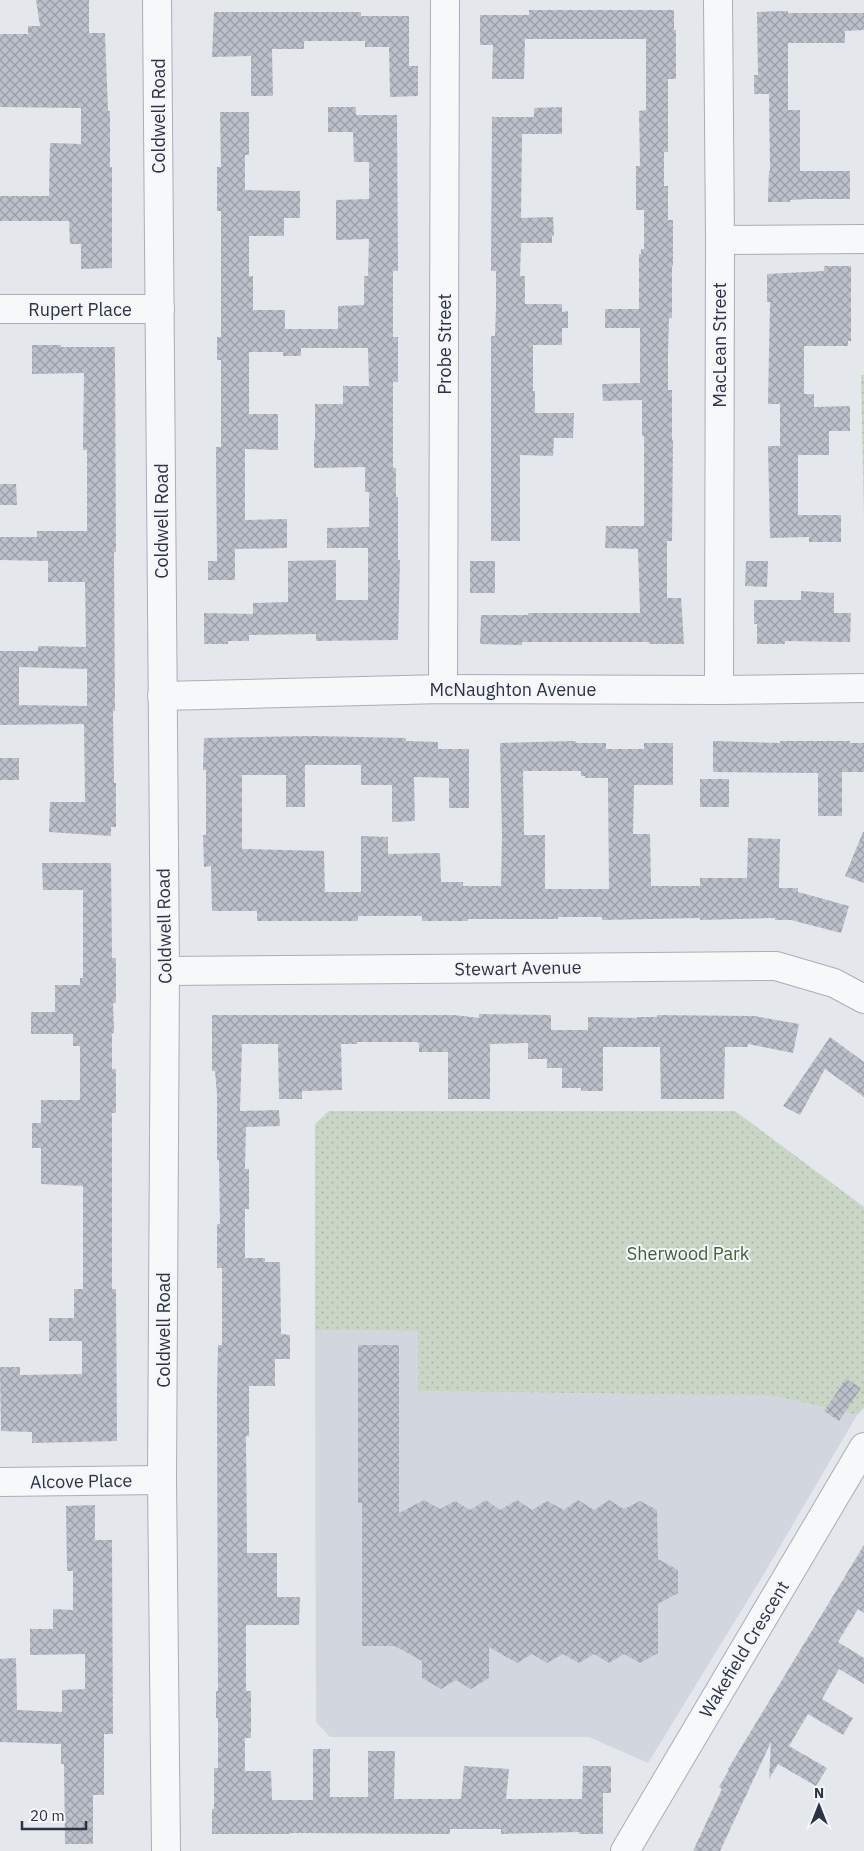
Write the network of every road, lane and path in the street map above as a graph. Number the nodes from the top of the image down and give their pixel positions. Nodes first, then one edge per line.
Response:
1 (157, 0) edge
2 (445, 0) edge
3 (718, 0) edge
4 (864, 239) edge
5 (720, 240) junction
6 (0, 309) edge
7 (160, 309) junction
8 (864, 688) edge
9 (443, 689) junction
10 (719, 690) junction
11 (162, 696) junction
12 (165, 971) junction
13 (864, 999) edge
14 (864, 1447) edge
15 (162, 1480) junction
16 (0, 1482) edge
17 (166, 1851) edge
18 (625, 1851) edge

1 - 7 street, Coldwell Road
2 - 9 street, Probe Street
3 - 5 street, MacLean Street
4 - 5 street
5 - 10 street, MacLean Street
6 - 7 street, Rupert Place
7 - 11 street, Coldwell Road
8 - 10 street, McNaughton Avenue
9 - 10 street, McNaughton Avenue
9 - 11 street, McNaughton Avenue
11 - 12 street, Coldwell Road
12 - 13 street, Stewart Avenue
12 - 15 street, Coldwell Road
14 - 18 street, Wakefield Crescent
15 - 16 street, Alcove Place
15 - 17 street, Coldwell Road

